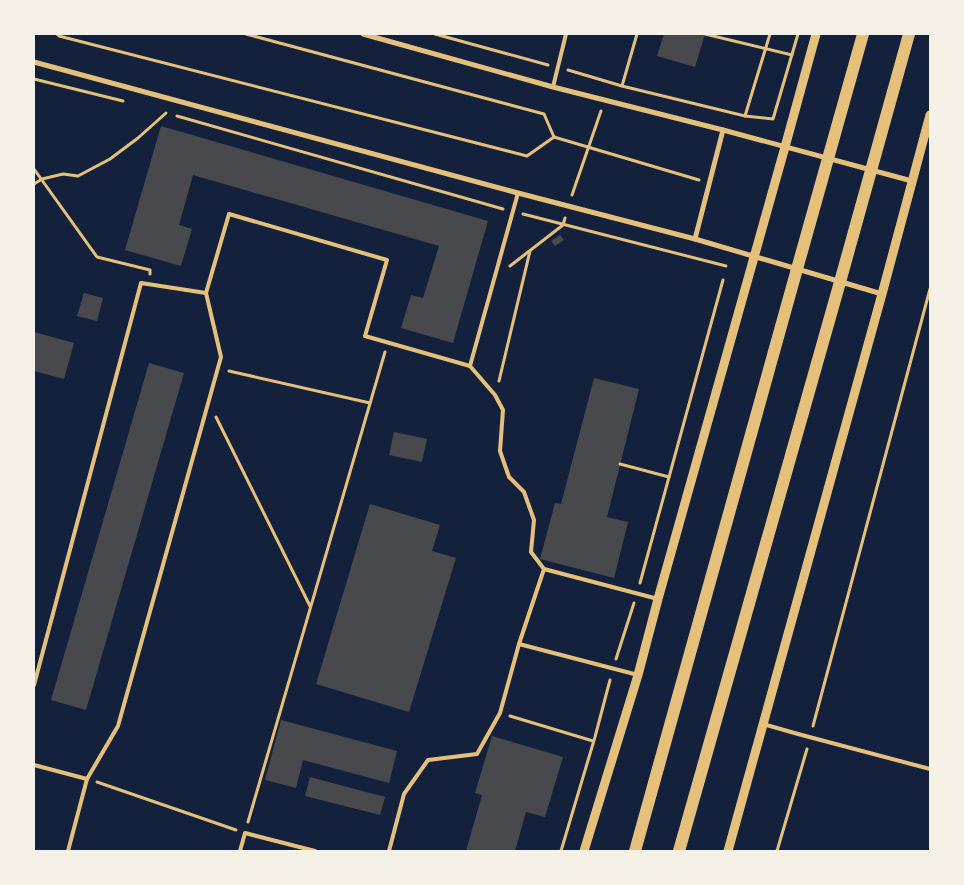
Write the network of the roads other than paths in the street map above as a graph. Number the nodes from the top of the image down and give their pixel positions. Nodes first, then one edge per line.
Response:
1 (363, 34) edge
2 (566, 34) edge
3 (816, 34) edge
4 (863, 34) edge
5 (909, 34) edge
6 (34, 62) edge
7 (553, 87) junction
8 (930, 115) edge
9 (723, 130) junction
10 (785, 147) junction
11 (828, 159) junction
12 (871, 170) junction
13 (912, 181) junction
14 (518, 193) junction
15 (695, 239) junction
16 (754, 256) junction
17 (796, 269) junction
18 (840, 282) junction
19 (206, 293) junction
20 (882, 294) junction
21 (470, 366) junction
22 (544, 569) junction
23 (658, 599) junction
24 (519, 644) junction
25 (638, 676) junction
26 (34, 685) edge
27 (762, 723) junction
28 (34, 765) edge
29 (930, 769) edge
30 (87, 779) junction
31 (68, 851) edge
32 (240, 851) edge
33 (315, 851) edge
34 (389, 851) edge
35 (584, 851) edge
36 (635, 851) edge
37 (678, 851) edge
38 (728, 851) edge

1 - 7 street
2 - 7 lane
3 - 10 street
4 - 11 main road
5 - 12 main road
6 - 14 street
7 - 9 street
8 - 13 street
9 - 10 street
9 - 15 street
10 - 11 street
10 - 16 street
11 - 12 street
11 - 17 main road
12 - 13 street
12 - 18 main road
13 - 20 street
14 - 15 street
14 - 21 lane
15 - 16 street
16 - 17 street
16 - 23 street
17 - 18 street
17 - 36 main road
18 - 20 street
18 - 37 main road
19 - 21 lane
19 - 26 lane
19 - 30 lane
20 - 27 street
21 - 22 lane
22 - 23 lane
22 - 24 lane
23 - 25 street
24 - 25 lane
24 - 34 lane
25 - 35 street
27 - 29 lane
27 - 38 street
28 - 30 lane
30 - 31 lane
32 - 33 lane

